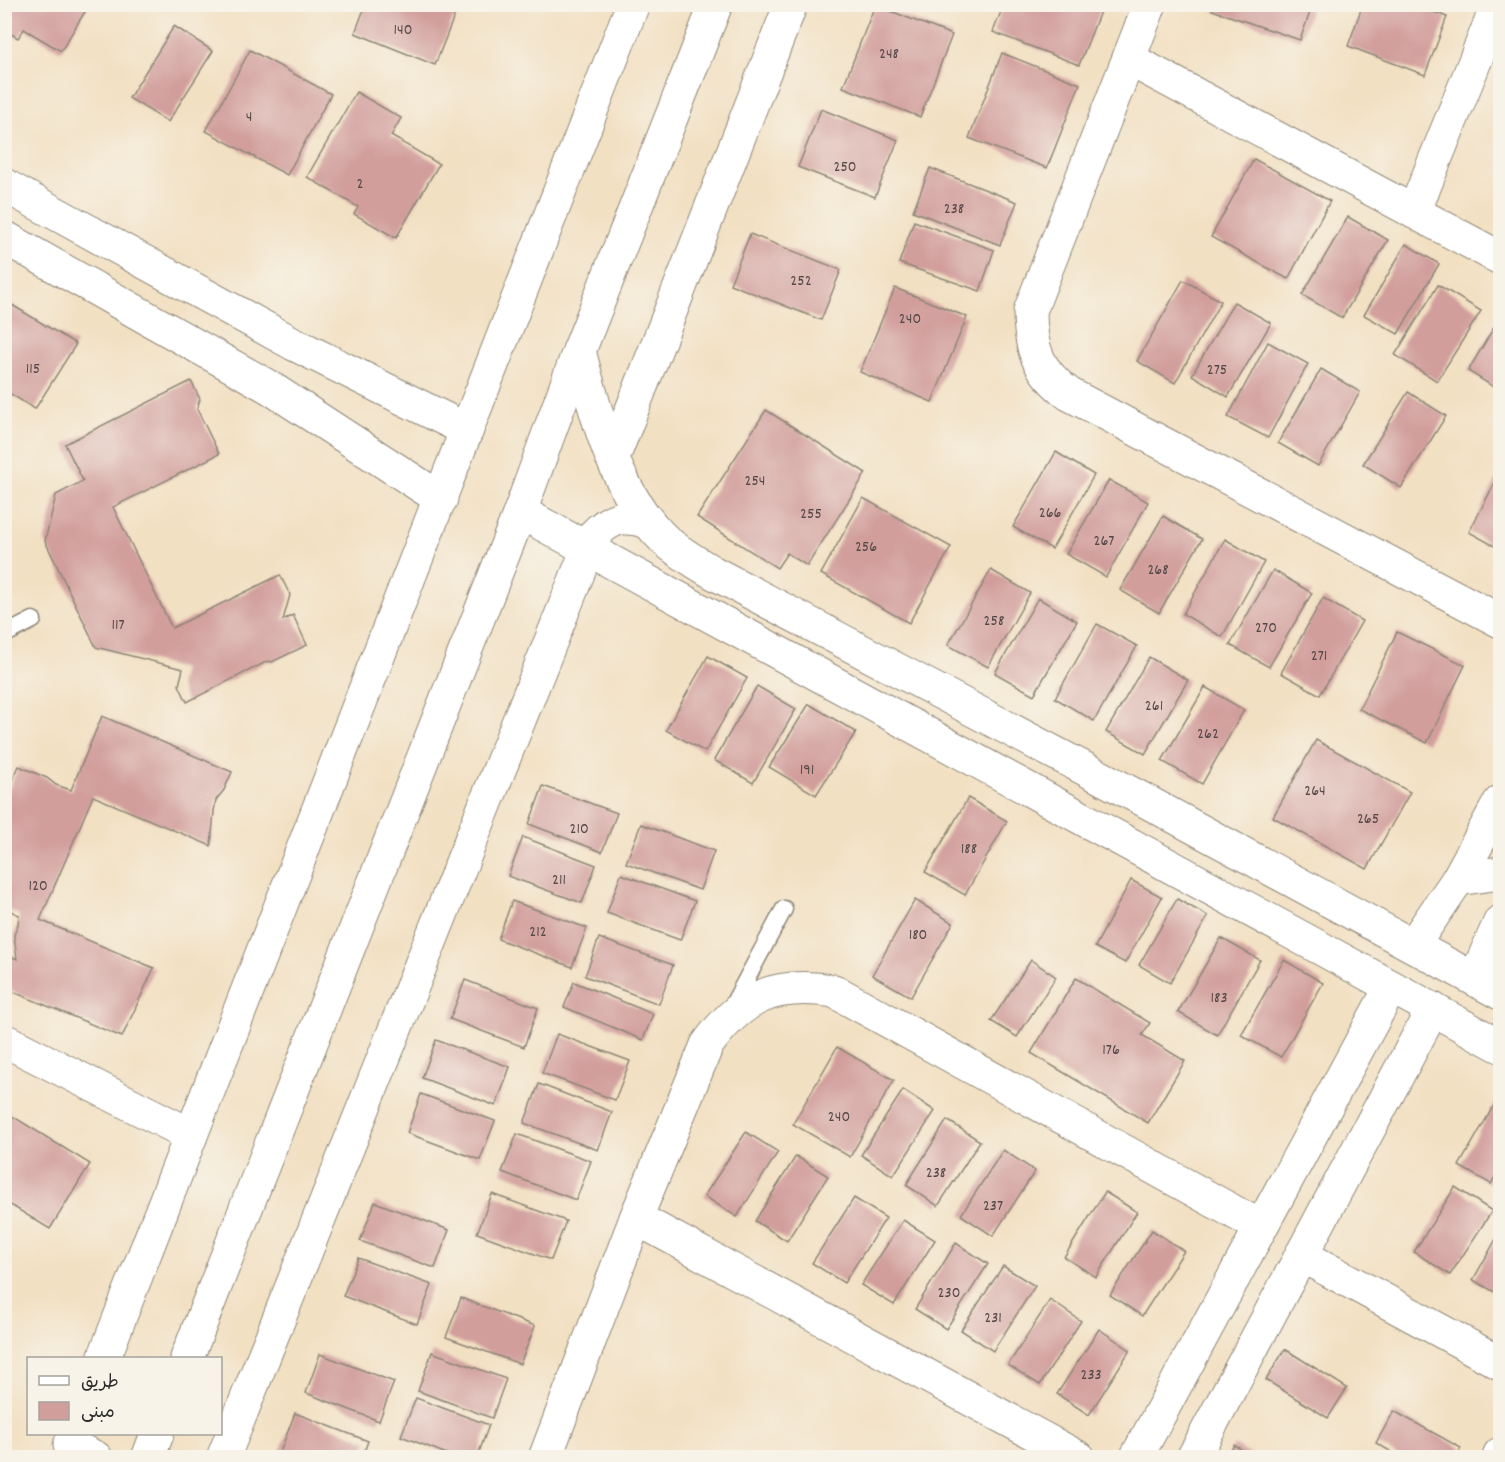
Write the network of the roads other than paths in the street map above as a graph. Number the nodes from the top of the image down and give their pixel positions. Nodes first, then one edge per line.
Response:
1 (633, 4) edge
2 (716, 4) edge
3 (790, 4) edge
4 (1150, 4) edge
5 (1498, 4) edge
6 (1128, 59) junction
7 (4, 186) edge
8 (1414, 212) junction
9 (4, 237) edge
10 (1500, 258) edge
11 (294, 344) junction
12 (579, 351) junction
13 (269, 387) junction
14 (467, 430) junction
15 (613, 458) junction
16 (441, 499) junction
17 (520, 512) junction
18 (648, 522) junction
19 (588, 550) junction
20 (33, 620) dead end
21 (1500, 621) edge
22 (4, 635) edge
23 (1142, 799) junction
24 (1500, 802) edge
25 (1119, 839) junction
26 (1500, 873) edge
27 (1458, 879) junction
28 (784, 909) dead end
29 (1500, 922) edge
30 (1413, 945) junction
31 (1488, 986) edge
32 (1391, 987) junction
33 (1433, 1009) junction
34 (722, 1025) junction
35 (4, 1040) edge
36 (1500, 1046) edge
37 (191, 1135) junction
38 (636, 1218) junction
39 (1261, 1227) junction
40 (1301, 1255) junction
41 (105, 1357) edge
42 (188, 1357) edge
43 (1500, 1363) edge
44 (157, 1435) edge
45 (148, 1458) edge
46 (223, 1458) edge
47 (545, 1458) edge
48 (1079, 1458) edge
49 (1136, 1458) edge
50 (1192, 1458) edge

1 - 14 street
2 - 12 street
3 - 15 street
4 - 6 street
5 - 8 street
6 - 8 street
6 - 21 street
7 - 11 street
8 - 10 street
9 - 13 street
11 - 13 street
11 - 14 street
12 - 15 street
12 - 17 street
13 - 16 street
14 - 16 street
15 - 18 street
16 - 37 street
17 - 19 street
17 - 42 street
18 - 19 street
18 - 23 street
19 - 25 street
19 - 46 street
20 - 22 lane
23 - 25 street
23 - 30 street
24 - 27 street
25 - 32 street
26 - 27 street
27 - 30 street
28 - 34 lane
29 - 31 street
30 - 31 street
32 - 33 street
32 - 39 street
33 - 36 street
33 - 40 street
34 - 38 street
34 - 39 street
35 - 37 street
37 - 41 street
38 - 47 street
38 - 48 street
39 - 49 street
40 - 43 street
40 - 50 street
44 - 45 street

